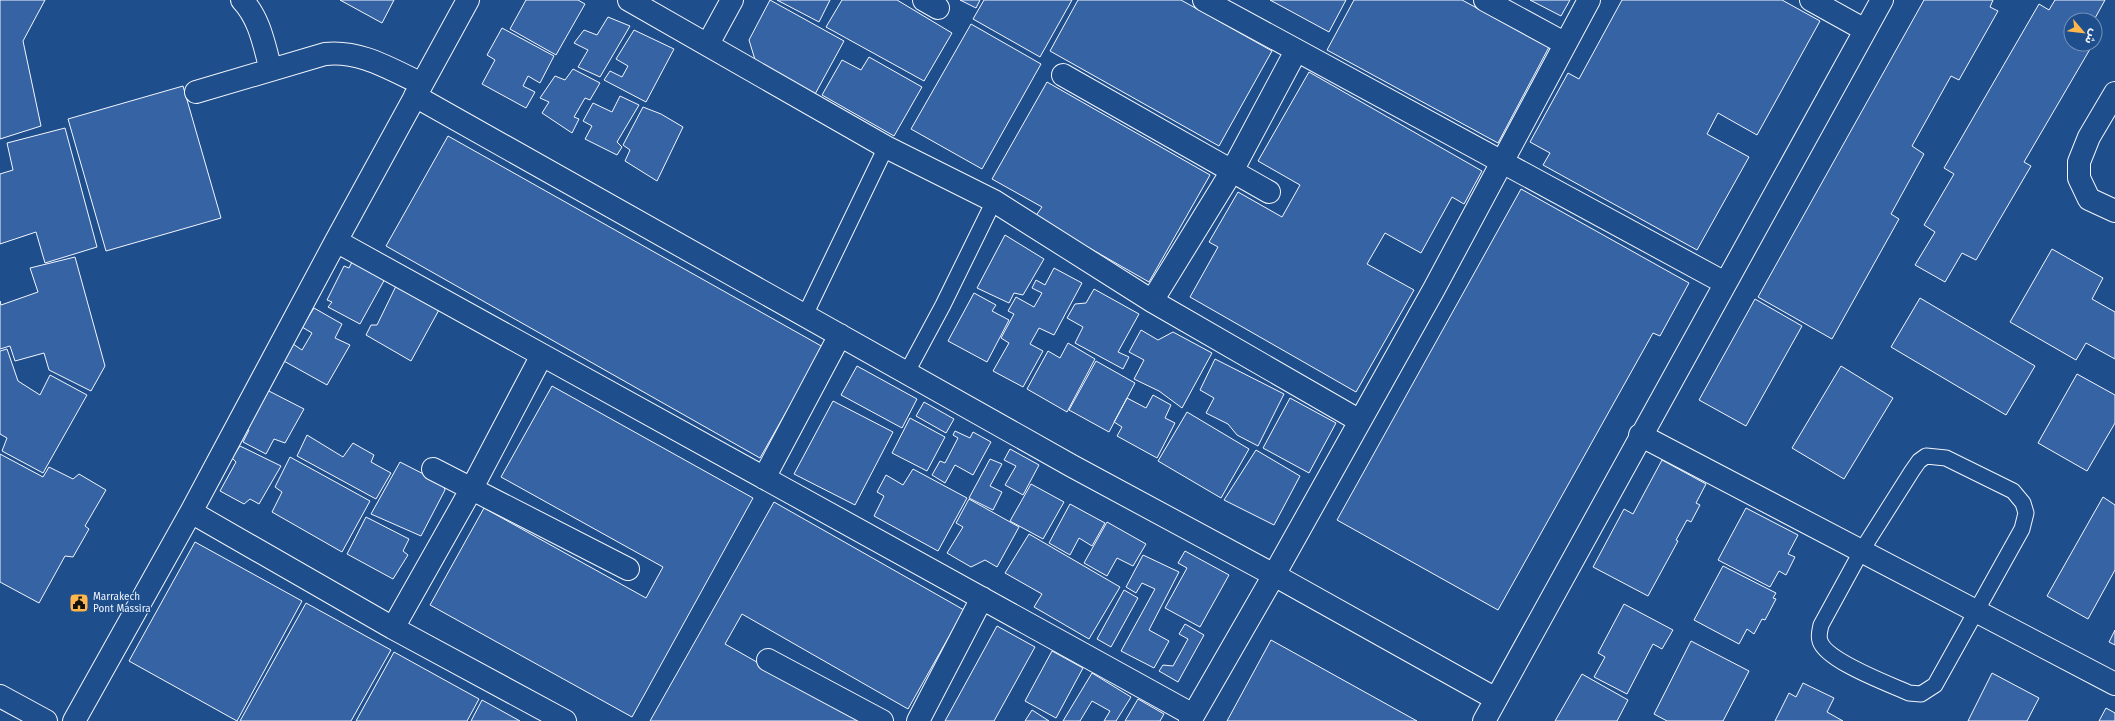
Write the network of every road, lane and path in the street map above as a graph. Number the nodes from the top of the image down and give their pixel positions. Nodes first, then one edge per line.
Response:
1 (242, 0) edge
2 (468, 0) edge
3 (629, 0) edge
4 (732, 0) edge
5 (1204, 0) edge
6 (1484, 0) edge
7 (1589, 0) edge
8 (1811, 0) edge
9 (1882, 0) edge
10 (1865, 30) junction
11 (1564, 43) junction
12 (708, 44) junction
13 (1296, 51) junction
14 (271, 70) junction
15 (1063, 75) dead end
16 (418, 90) junction
17 (196, 92) dead end
18 (2115, 93) edge
19 (886, 147) junction
20 (1500, 162) junction
21 (1232, 171) junction
22 (1269, 192) dead end
23 (994, 201) junction
24 (2115, 211) edge
25 (336, 241) junction
26 (1725, 283) junction
27 (1152, 301) junction
28 (805, 315) junction
29 (840, 335) junction
30 (542, 355) junction
31 (907, 372) junction
32 (1360, 421) junction
33 (1640, 435) junction
34 (433, 468) dead end
35 (764, 478) junction
36 (472, 488) junction
37 (191, 512) junction
38 (1862, 550) junction
39 (628, 569) dead end
40 (1274, 575) junction
41 (982, 598) junction
42 (1976, 611) junction
43 (393, 628) junction
44 (768, 660) dead end
45 (2115, 684) edge
46 (0, 696) edge
47 (1496, 699) junction
48 (1191, 718) edge
49 (46, 721) edge
50 (74, 721) edge
51 (565, 721) edge
52 (882, 721) edge
53 (918, 721) edge
54 (1484, 721) edge

1 - 14 street
2 - 16 street
3 - 12 street
4 - 12 street
5 - 13 street
6 - 11 street
7 - 11 street
8 - 10 street
9 - 10 street
10 - 26 street
11 - 20 street
12 - 19 street
13 - 20 street
13 - 21 street
14 - 16 street
14 - 17 street
15 - 21 street
16 - 25 street
16 - 28 street
18 - 24 street
19 - 23 street
19 - 28 lane
20 - 26 street
20 - 32 street
21 - 22 street
21 - 27 street
23 - 27 street
23 - 31 lane
25 - 30 street
25 - 37 street
26 - 33 street
27 - 32 street
28 - 29 street
29 - 31 street
29 - 35 street
30 - 35 street
30 - 36 street
31 - 40 street
32 - 40 street
33 - 38 street
33 - 47 street
34 - 36 street
35 - 41 street
36 - 39 street
36 - 43 street
37 - 43 street
37 - 50 street
38 - 42 street
38 - 42 lane
38 - 42 lane
40 - 47 street
40 - 48 street
41 - 48 street
41 - 53 street
42 - 45 street
43 - 51 street
44 - 52 street
46 - 49 street
47 - 54 street

